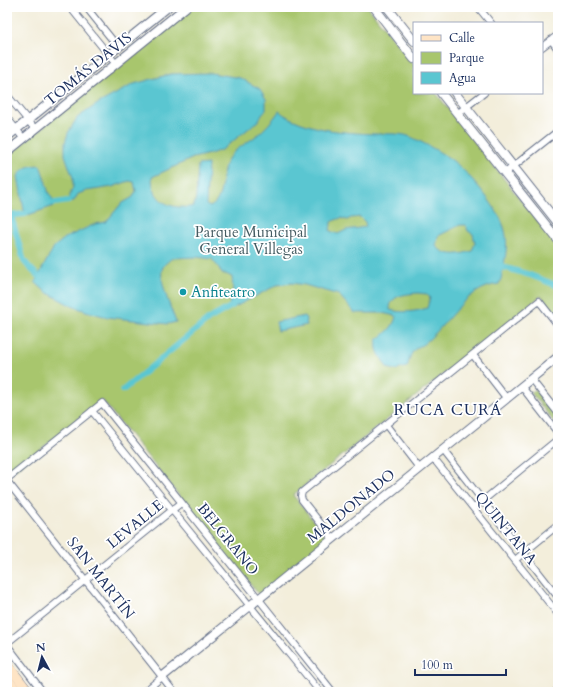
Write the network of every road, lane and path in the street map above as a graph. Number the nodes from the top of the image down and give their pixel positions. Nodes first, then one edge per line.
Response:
1 (70, 7) edge
2 (86, 7) edge
3 (168, 7) edge
4 (186, 7) edge
5 (374, 7) edge
6 (478, 7) edge
7 (389, 8) edge
8 (380, 15) junction
9 (490, 22) edge
10 (558, 34) edge
11 (413, 40) edge
12 (551, 40) junction
13 (543, 46) edge
14 (118, 47) junction
15 (558, 49) edge
16 (108, 55) junction
17 (413, 57) edge
18 (116, 64) junction
19 (442, 94) edge
20 (456, 94) edge
21 (483, 94) edge
22 (7, 95) edge
23 (466, 107) junction
24 (457, 114) junction
25 (7, 118) edge
26 (28, 120) junction
27 (16, 130) junction
28 (35, 130) junction
29 (558, 130) edge
30 (7, 137) edge
31 (24, 139) junction
32 (7, 152) edge
33 (513, 166) junction
34 (505, 173) junction
35 (558, 222) edge
36 (548, 228) junction
37 (558, 240) edge
38 (558, 325) edge
39 (473, 355) junction
40 (558, 358) edge
41 (531, 379) junction
42 (522, 387) junction
43 (507, 399) junction
44 (92, 410) junction
45 (558, 413) edge
46 (386, 425) junction
47 (558, 433) edge
48 (558, 440) edge
49 (443, 450) junction
50 (433, 458) junction
51 (420, 469) junction
52 (7, 480) edge
53 (482, 501) junction
54 (182, 503) junction
55 (474, 508) junction
56 (172, 510) junction
57 (558, 525) edge
58 (333, 539) junction
59 (524, 553) junction
60 (515, 560) junction
61 (85, 580) junction
62 (558, 597) edge
63 (259, 599) junction
64 (558, 602) edge
65 (250, 606) junction
66 (552, 606) junction
67 (558, 614) edge
68 (7, 644) edge
69 (7, 664) edge
70 (162, 677) junction
71 (7, 678) edge
72 (558, 690) edge
73 (18, 692) edge
74 (29, 692) edge
75 (43, 692) edge
76 (144, 692) edge
77 (174, 692) edge
78 (320, 692) edge
79 (333, 692) edge
80 (555, 692) edge

1 - 16 street
2 - 14 street
3 - 14 street, TOMÁS DAVIS
4 - 18 street, TOMÁS DAVIS
5 - 8 street
6 - 9 street
7 - 8 street
7 - 11 street
8 - 17 street
10 - 12 street
12 - 13 street
12 - 15 street
14 - 16 street, TOMÁS DAVIS
16 - 18 street
16 - 26 street, TOMÁS DAVIS
18 - 28 street, TOMÁS DAVIS
19 - 24 street
20 - 23 street
21 - 23 street
22 - 26 street
23 - 24 street
23 - 33 street
24 - 34 street
25 - 27 street
26 - 27 street, TOMÁS DAVIS
26 - 28 street
27 - 30 street, TOMÁS DAVIS
27 - 31 street
28 - 31 street, TOMÁS DAVIS
29 - 33 street
31 - 32 street, TOMÁS DAVIS
33 - 34 street
33 - 35 street
34 - 36 street
35 - 36 street
36 - 37 street
38 - 39 street
39 - 43 street
39 - 46 street
40 - 41 street, MALDONADO
41 - 42 street, MALDONADO
41 - 45 street
42 - 43 street, MALDONADO
42 - 47 street
43 - 49 street, MALDONADO
44 - 52 street
44 - 54 street, BELGRANO
44 - 56 street, BELGRANO
46 - 51 street
46 - 58 street
48 - 53 street
49 - 50 street, MALDONADO
49 - 53 street, QUINTANA
50 - 51 street, MALDONADO
50 - 55 street, QUINTANA
51 - 58 street, MALDONADO
52 - 61 street, SAN MARTÍN
53 - 55 street
53 - 59 street, QUINTANA
54 - 56 street, LEVALLE
54 - 63 street, BELGRANO
55 - 60 street, QUINTANA
56 - 61 street, LEVALLE
56 - 65 street, BELGRANO
57 - 59 street
58 - 63 street, MALDONADO
59 - 60 street
59 - 62 street, QUINTANA
60 - 66 street, QUINTANA
61 - 68 street, LEVALLE
61 - 70 street, SAN MARTÍN
63 - 65 street, MALDONADO
63 - 79 street, BELGRANO
64 - 66 street
65 - 70 street, MALDONADO
65 - 78 street, BELGRANO
66 - 67 street, QUINTANA
68 - 75 street
69 - 74 main road
70 - 76 street
70 - 77 street, SAN MARTÍN
71 - 73 main road
72 - 80 street

